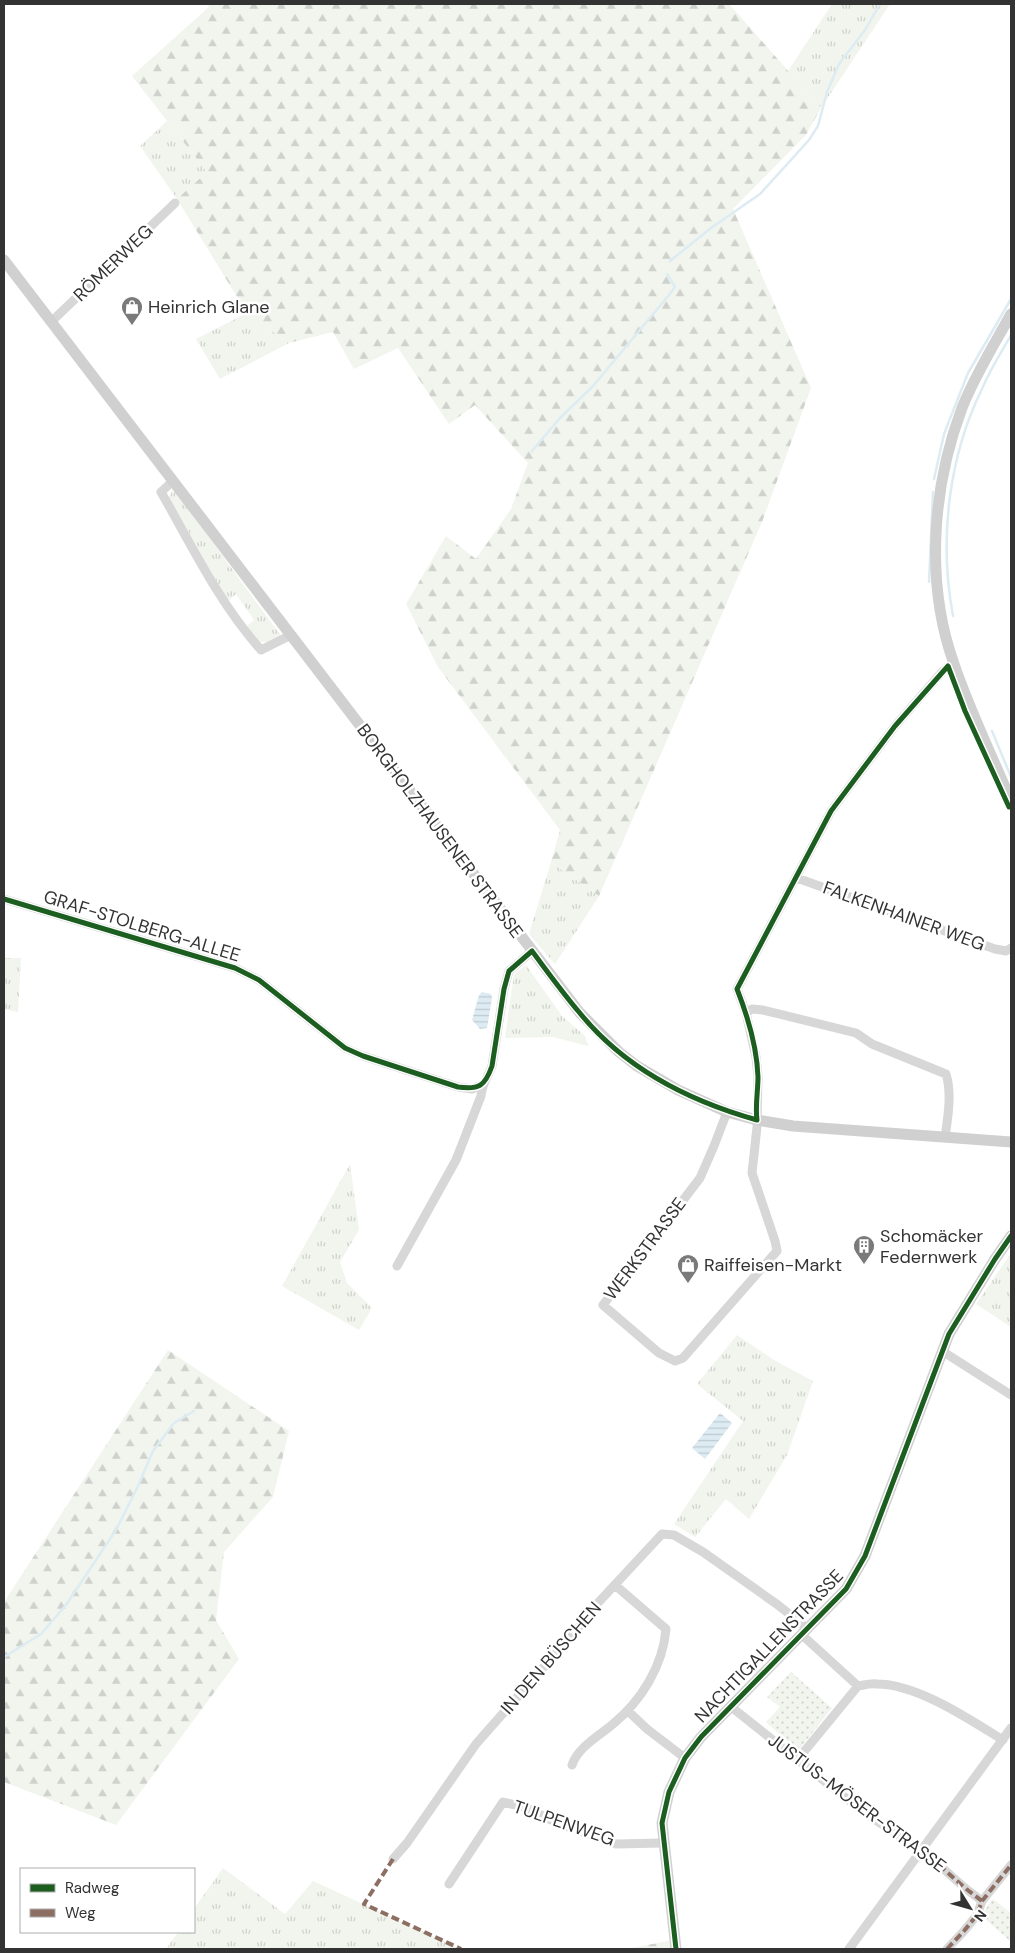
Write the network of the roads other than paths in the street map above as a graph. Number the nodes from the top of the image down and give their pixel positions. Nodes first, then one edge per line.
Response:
1 (175, 203) dead end
2 (4, 260) edge
3 (1011, 314) edge
4 (51, 322) junction
5 (173, 481) junction
6 (291, 635) junction
7 (953, 663) junction
8 (1011, 801) edge
9 (797, 878) junction
10 (4, 899) edge
11 (1011, 948) edge
12 (532, 951) junction
13 (746, 1013) junction
14 (482, 1085) junction
15 (726, 1112) junction
16 (757, 1120) junction
17 (945, 1137) junction
18 (1011, 1142) edge
19 (1011, 1236) edge
20 (397, 1266) dead end
21 (942, 1351) junction
22 (1011, 1395) edge
23 (614, 1584) junction
24 (805, 1632) junction
25 (858, 1686) junction
26 (730, 1706) junction
27 (628, 1711) junction
28 (1011, 1728) edge
29 (1003, 1740) junction
30 (685, 1758) junction
31 (798, 1759) junction
32 (572, 1765) dead end
33 (664, 1843) junction
34 (921, 1851) junction
35 (393, 1859) dead end
36 (1011, 1865) edge
37 (449, 1884) dead end
38 (982, 1901) junction
39 (676, 1949) edge
40 (849, 1949) edge
41 (947, 1949) edge

1 - 4 street, RÖMERWEG
2 - 4 main road, BORGHOLZHAUSENER STRASSE
3 - 7 main road
4 - 5 main road, BORGHOLZHAUSENER STRASSE
5 - 6 main road, BORGHOLZHAUSENER STRASSE
5 - 6 street
6 - 12 main road, BORGHOLZHAUSENER STRASSE
7 - 8 main road
7 - 9 street
9 - 11 street, FALKENHAINER WEG
9 - 13 street
10 - 14 street, GRAF-STOLBERG-ALLEE
12 - 14 street
12 - 15 main road, BORGHOLZHAUSENER STRASSE
13 - 16 street
13 - 17 street
14 - 20 street
15 - 16 main road, BORGHOLZHAUSENER STRASSE
15 - 16 street, WERKSTRASSE
16 - 17 main road, BORGHOLZHAUSENER STRASSE
17 - 18 main road, BORGHOLZHAUSENER STRASSE
19 - 21 main road, NACHTIGALLENSTRASSE
21 - 22 street
21 - 24 main road, NACHTIGALLENSTRASSE
23 - 24 street
23 - 27 street, IN DEN BÜSCHEN
23 - 35 street, IN DEN BÜSCHEN
24 - 25 street
24 - 26 main road, NACHTIGALLENSTRASSE
25 - 29 street
25 - 31 street
26 - 30 main road, NACHTIGALLENSTRASSE
26 - 31 street, JUSTUS-MÖSER-STRASSE
27 - 30 street
27 - 32 street, IN DEN BÜSCHEN
28 - 29 street
29 - 34 street
30 - 33 main road, NACHTIGALLENSTRASSE
31 - 34 street, JUSTUS-MÖSER-STRASSE
33 - 37 street, TULPENWEG
33 - 39 main road, NACHTIGALLENSTRASSE
34 - 38 street, JUSTUS-MÖSER-STRASSE
34 - 40 street
36 - 38 street
38 - 41 street

